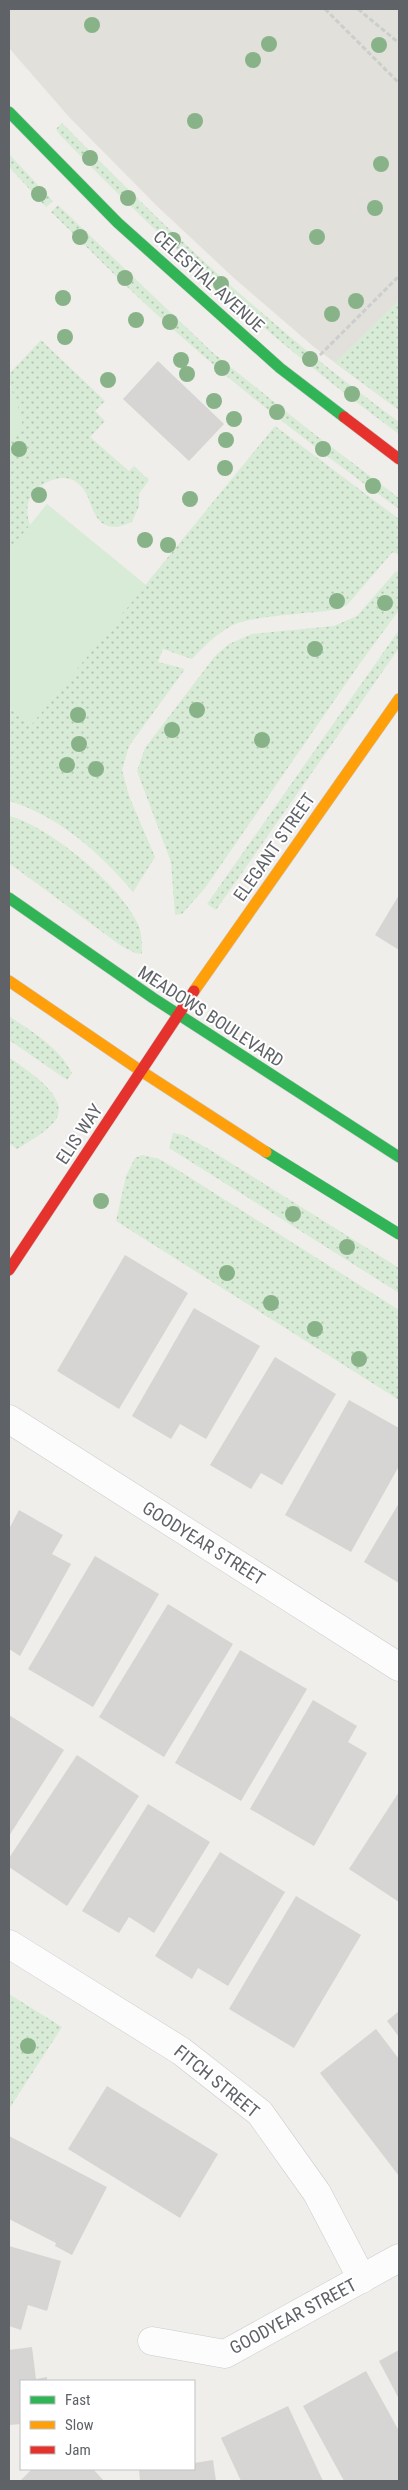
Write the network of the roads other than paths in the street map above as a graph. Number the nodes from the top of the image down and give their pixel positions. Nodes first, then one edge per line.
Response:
1 (9, 112) edge
2 (399, 459) edge
3 (399, 699) edge
4 (9, 898) edge
5 (9, 981) edge
6 (177, 1016) junction
7 (141, 1071) junction
8 (399, 1157) edge
9 (399, 1234) edge
10 (9, 1270) edge
11 (9, 1419) edge
12 (399, 1667) edge
13 (9, 1944) edge
14 (399, 2258) edge
15 (362, 2279) junction
16 (152, 2341) dead end

1 - 2 street, CELESTIAL AVENUE
3 - 6 street, ELEGANT STREET
4 - 6 street, MEADOWS BOULEVARD
5 - 7 street
6 - 7 street, ELIS WAY
6 - 8 street, MEADOWS BOULEVARD
7 - 9 street
7 - 10 street, ELIS WAY
11 - 12 street, GOODYEAR STREET
13 - 15 street, FITCH STREET
14 - 15 street, GOODYEAR STREET
15 - 16 street, GOODYEAR STREET

